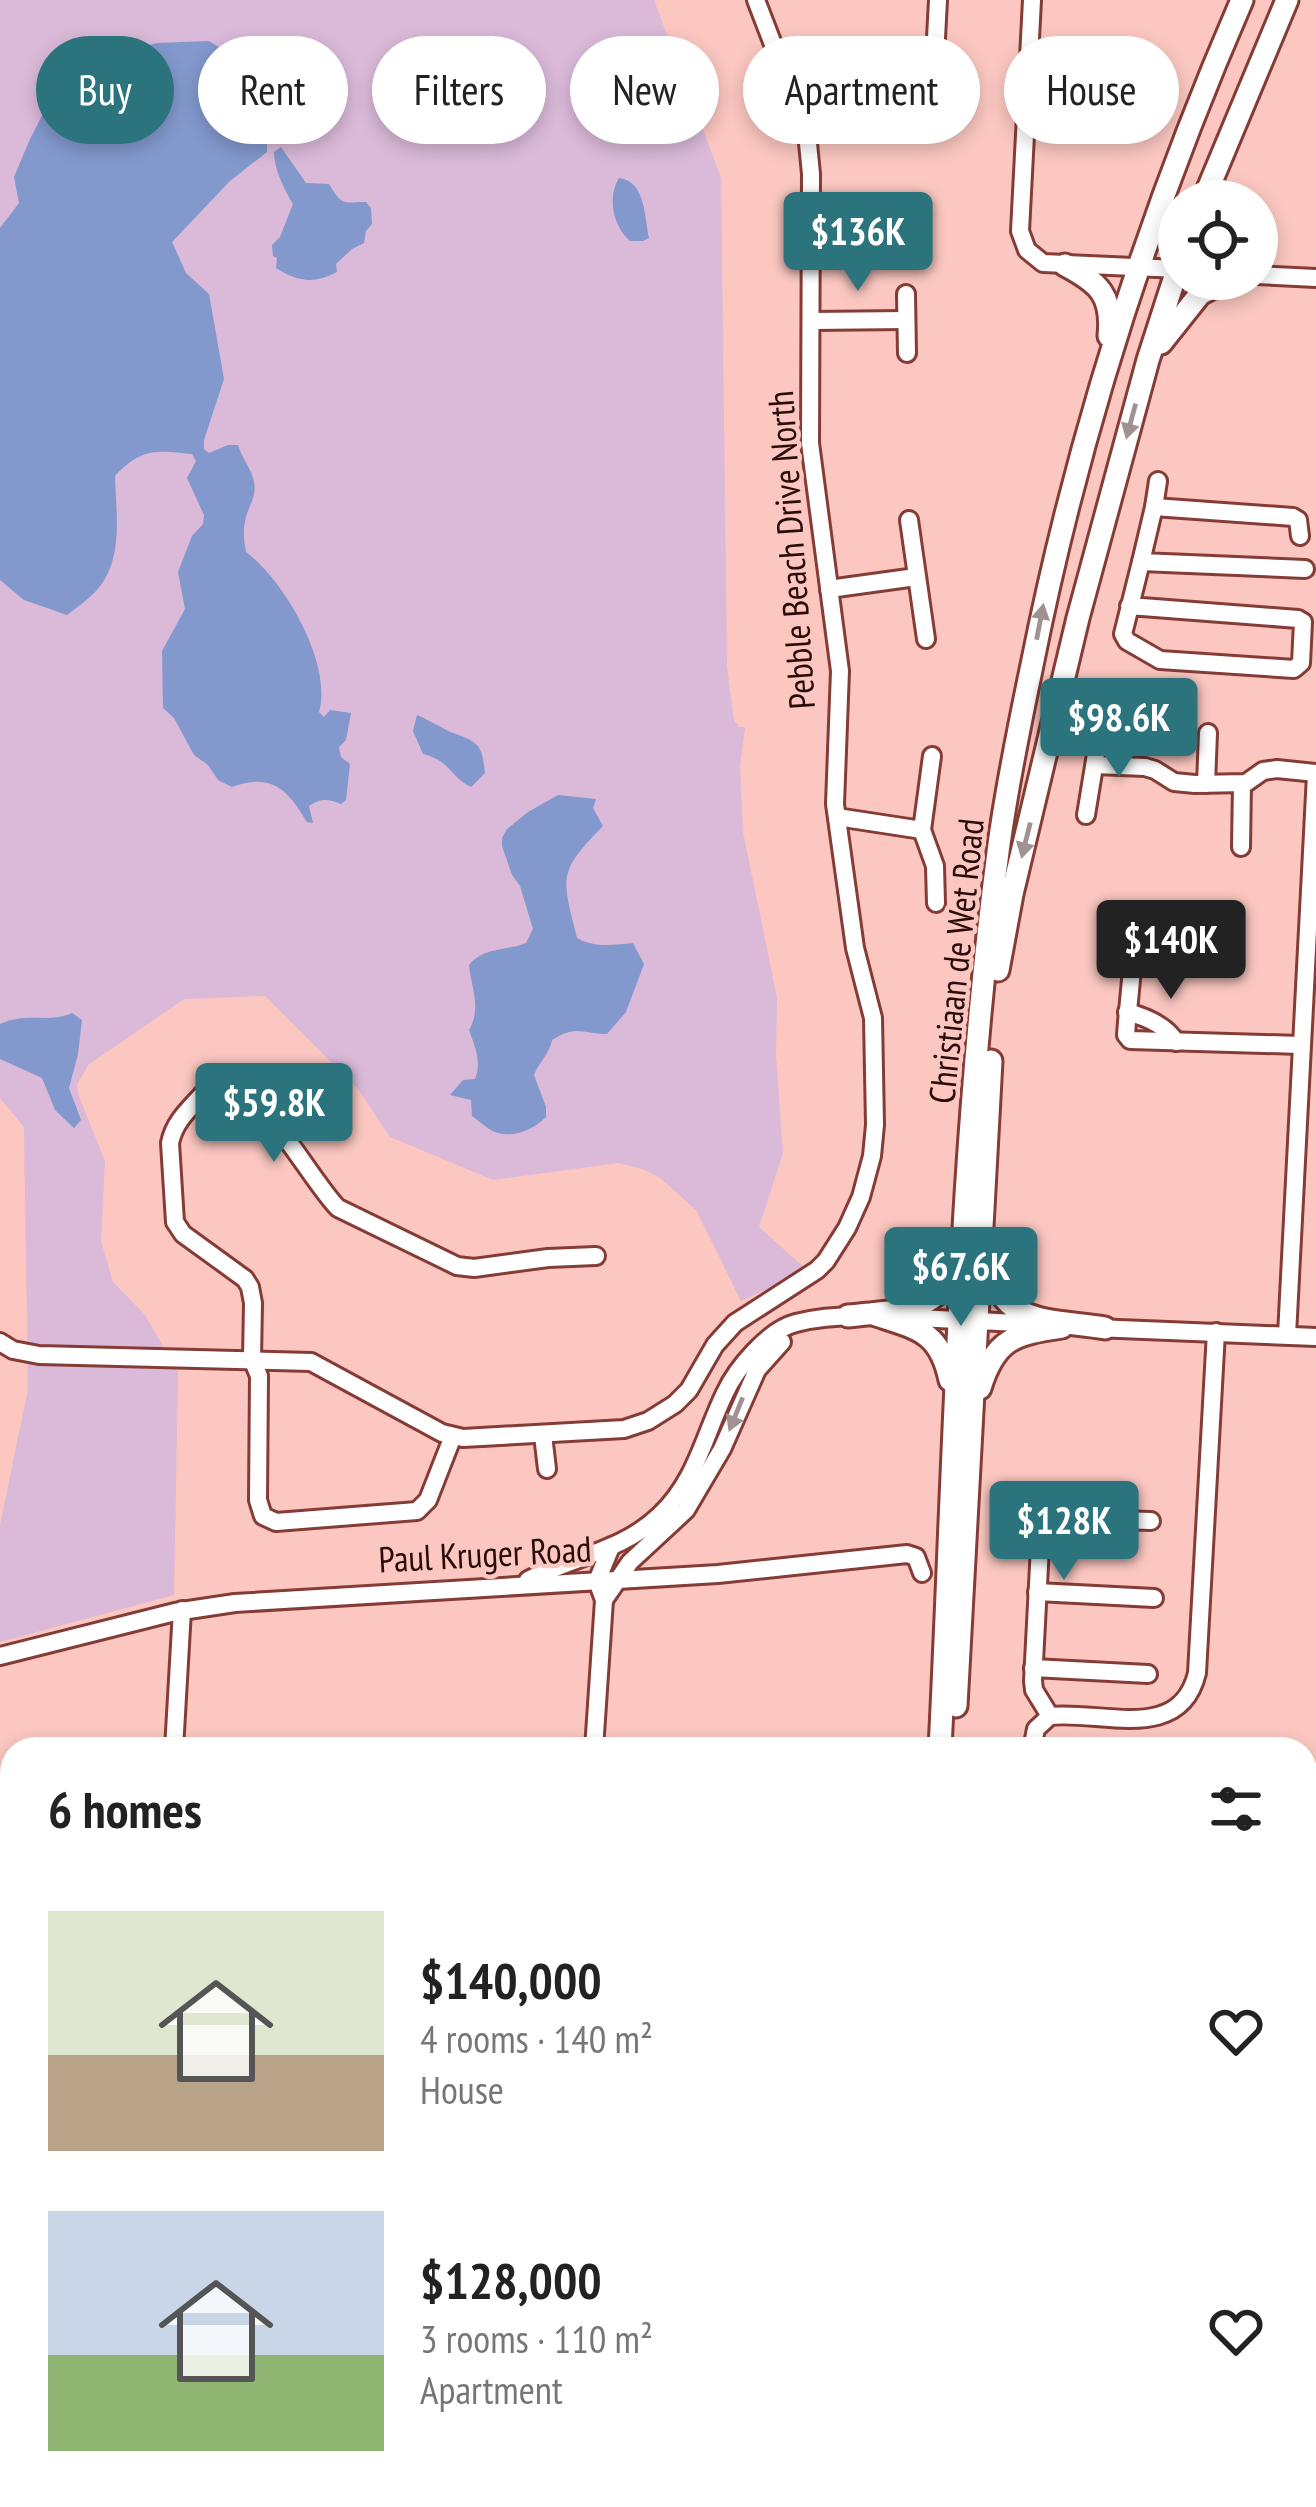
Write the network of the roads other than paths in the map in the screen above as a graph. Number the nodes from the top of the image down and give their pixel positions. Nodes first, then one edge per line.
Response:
1 (755, 0) edge
2 (938, 0) edge
3 (1032, 0) edge
4 (1242, 0) edge
5 (1287, 0) edge
6 (769, 36) edge
7 (936, 36) edge
8 (808, 144) edge
9 (1212, 180) edge
10 (1065, 265) junction
11 (1158, 267) edge
12 (1136, 268) junction
13 (1278, 276) edge
14 (1316, 278) edge
15 (906, 294) dead end
16 (1167, 300) edge
17 (1195, 300) edge
18 (906, 320) junction
19 (811, 321) junction
20 (907, 353) dead end
21 (1148, 360) junction
22 (1106, 366) junction
23 (1158, 481) dead end
24 (1154, 508) junction
25 (909, 520) dead end
26 (1300, 536) dead end
27 (1141, 562) junction
28 (1304, 569) dead end
29 (916, 577) junction
30 (829, 590) junction
31 (1129, 606) junction
32 (926, 639) dead end
33 (1208, 733) dead end
34 (1099, 736) dead end
35 (932, 756) dead end
36 (1095, 765) junction
37 (1316, 774) edge
38 (1206, 784) junction
39 (1242, 784) junction
40 (1086, 815) dead end
41 (837, 817) junction
42 (922, 830) junction
43 (1241, 847) dead end
44 (936, 903) dead end
45 (1136, 927) dead end
46 (1311, 964) edge
47 (1127, 1012) junction
48 (1176, 1042) junction
49 (1300, 1045) junction
50 (985, 1192) junction
51 (596, 1256) dead end
52 (963, 1259) junction
53 (876, 1315) junction
54 (848, 1316) junction
55 (969, 1320) junction
56 (806, 1323) junction
57 (1069, 1326) junction
58 (1105, 1328) junction
59 (1216, 1332) junction
60 (1287, 1335) junction
61 (1316, 1337) edge
62 (0, 1342) edge
63 (252, 1359) junction
64 (963, 1416) junction
65 (543, 1435) junction
66 (452, 1436) junction
67 (547, 1469) dead end
68 (1151, 1521) dead end
69 (659, 1538) junction
70 (611, 1547) junction
71 (922, 1573) dead end
72 (675, 1576) junction
73 (618, 1579) junction
74 (597, 1581) junction
75 (521, 1584) junction
76 (1037, 1592) junction
77 (1154, 1598) dead end
78 (604, 1600) junction
79 (182, 1610) junction
80 (0, 1660) edge
81 (1034, 1668) junction
82 (1148, 1674) dead end
83 (1050, 1716) junction
84 (175, 1737) edge
85 (595, 1737) edge
86 (941, 1737) edge
87 (954, 1737) edge
88 (1034, 1737) edge

1 - 6 street, Pebble Beach Drive North
2 - 7 street
3 - 10 street
4 - 12 main road, Christiaan de Wet Road
5 - 9 main road
8 - 19 street, Pebble Beach Drive North
10 - 12 street
10 - 22 main road
11 - 12 street
12 - 22 main road, Christiaan de Wet Road
13 - 14 street
15 - 18 street
16 - 21 main road, Christiaan de Wet Road
17 - 21 main road
18 - 19 street
18 - 20 street
19 - 30 street, Pebble Beach Drive North
21 -> 50 main road, Christiaan de Wet Road
52 -> 22 main road, Christiaan de Wet Road
23 - 24 street
24 - 26 street
24 - 27 street
25 - 29 street
27 - 28 street
27 - 31 street
29 - 30 street
29 - 32 street
30 - 41 street, Pebble Beach Drive North
31 - 31 street
33 - 38 street
34 - 36 street
35 - 42 street
36 - 38 street
36 - 40 street
37 - 39 street
37 - 46 street
38 - 39 street
39 - 43 street
41 - 42 street
41 - 65 street, Pebble Beach Drive North
42 - 44 street
45 - 47 street
46 - 49 street
47 - 48 street
47 - 48 street
48 - 49 street
49 - 60 street
50 - 55 main road, Christiaan de Wet Road
50 - 58 main road
51 - 63 street
52 - 54 main road
52 - 55 main road, Christiaan de Wet Road
53 - 54 street
53 - 55 street
53 - 64 main road
54 - 56 street
55 - 57 street
55 - 64 main road, Christiaan de Wet Road
56 -> 69 street
56 - 70 street
57 - 58 street
57 - 64 main road
58 - 59 street
59 - 60 street
59 - 83 street
60 - 61 street
62 - 63 street
63 - 66 street
63 - 66 street
64 - 86 main road, Christiaan de Wet Road
64 - 87 main road, Christiaan de Wet Road
65 - 66 street, Pebble Beach Drive North
65 - 67 street
68 - 76 street
69 - 72 street
69 - 73 street
70 - 74 street
70 - 75 street
71 - 72 street, Paul Kruger Road
72 - 73 street, Paul Kruger Road
73 - 74 street, Paul Kruger Road
73 - 78 street
74 - 75 street, Paul Kruger Road
74 - 78 street
75 - 79 street, Paul Kruger Road
76 - 77 street
76 - 81 street
78 - 85 street
79 - 80 street, Paul Kruger Road
79 - 84 street
81 - 82 street
81 - 83 street
83 - 88 street

